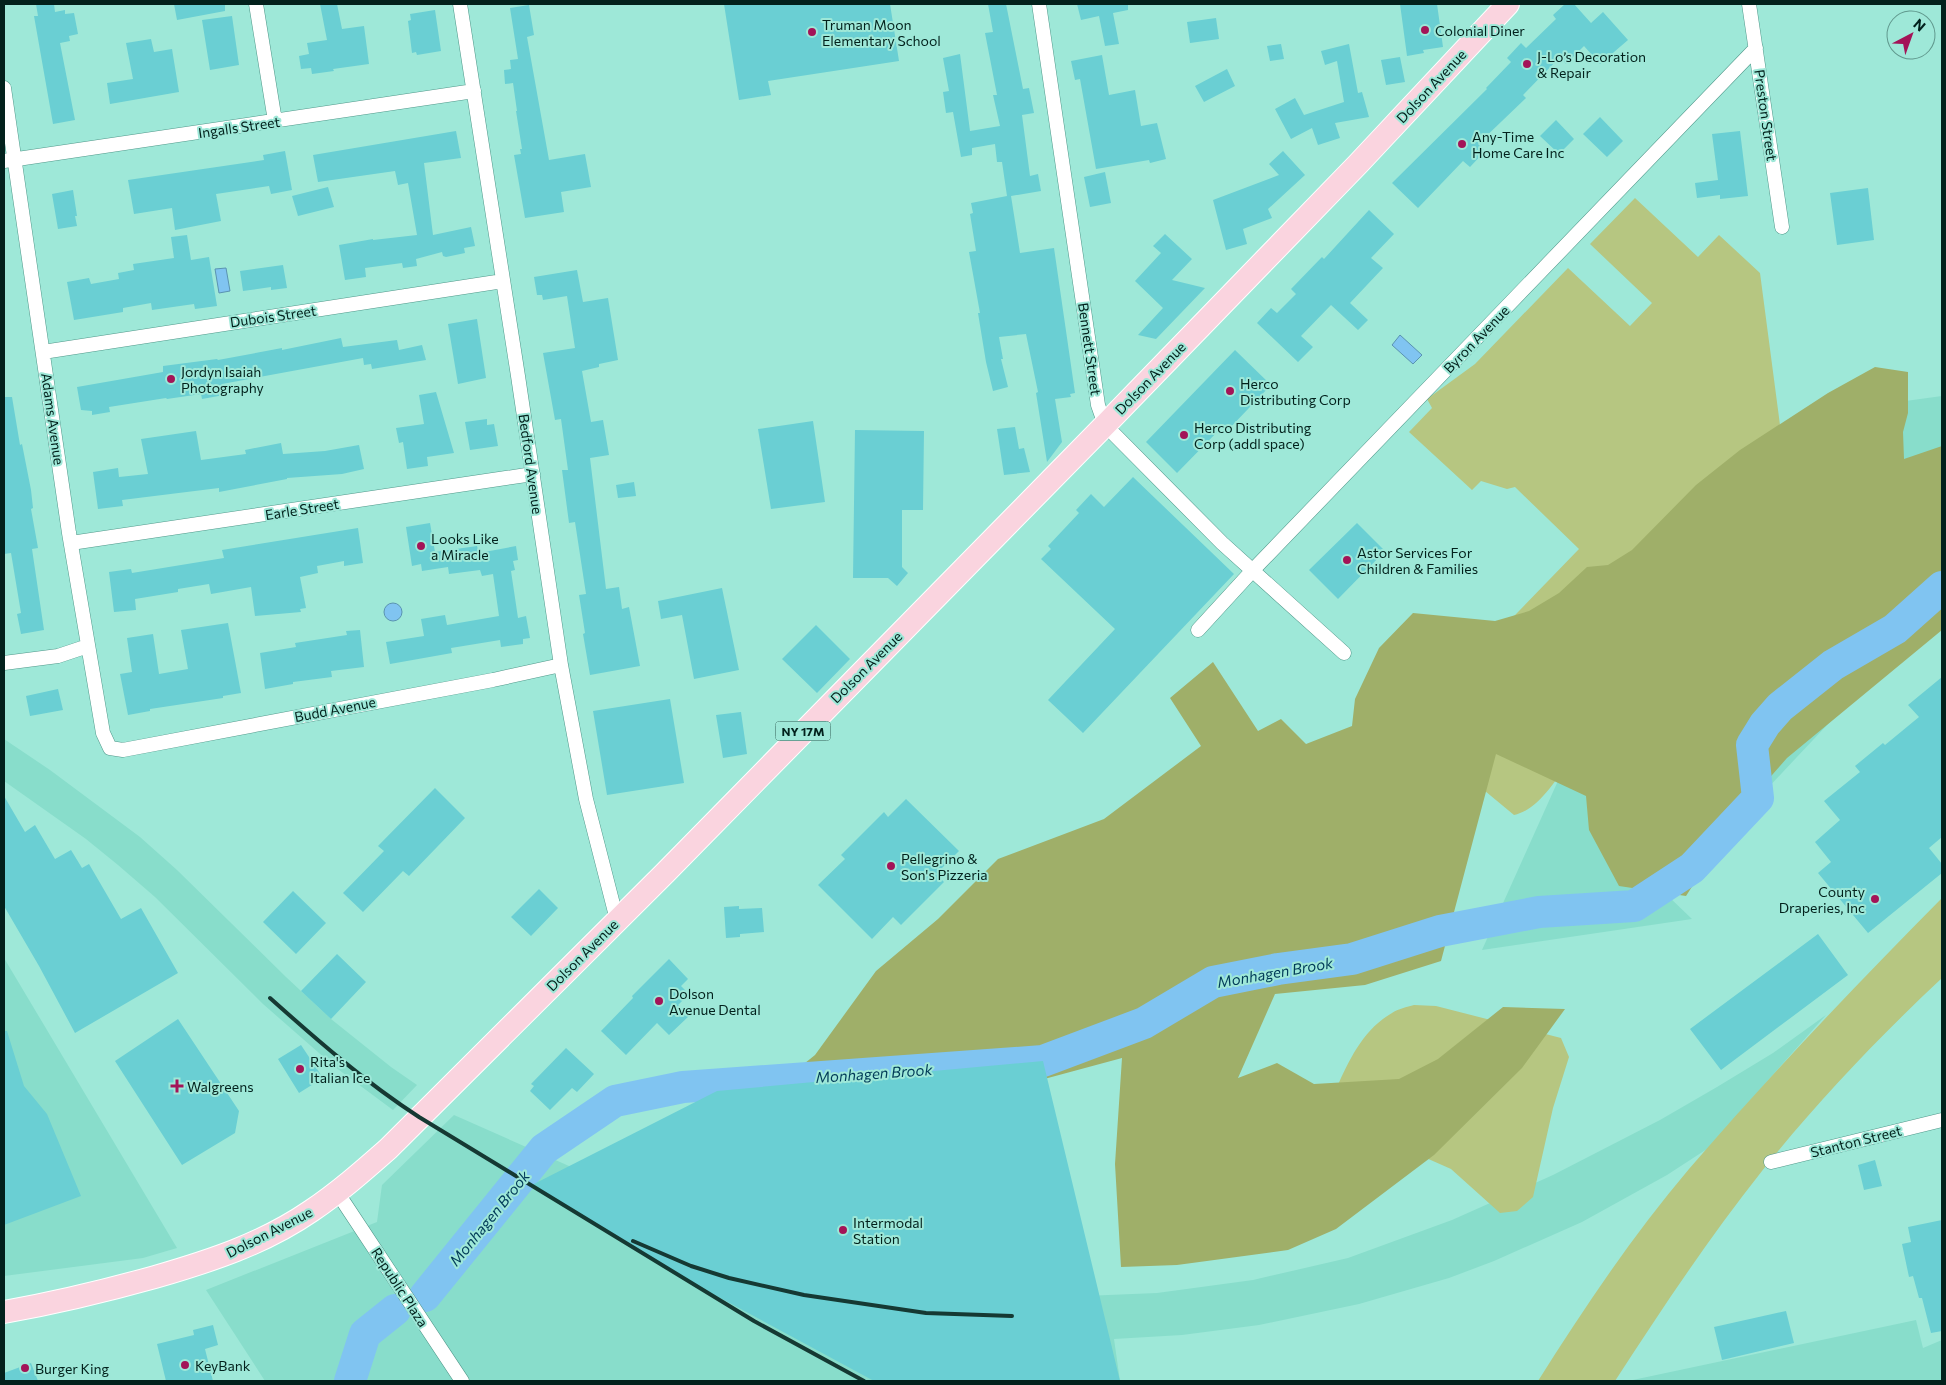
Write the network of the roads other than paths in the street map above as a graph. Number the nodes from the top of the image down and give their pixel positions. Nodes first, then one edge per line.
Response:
1 (256, 4) edge
2 (460, 4) edge
3 (1039, 4) edge
4 (1508, 4) edge
5 (1750, 4) edge
6 (1756, 48) junction
7 (4, 88) edge
8 (474, 91) junction
9 (275, 122) junction
10 (9, 160) edge
11 (1782, 226) dead end
12 (504, 281) junction
13 (42, 352) junction
14 (1105, 425) junction
15 (532, 474) junction
16 (71, 543) junction
17 (1253, 570) junction
18 (1198, 630) dead end
19 (88, 646) junction
20 (1344, 653) dead end
21 (4, 663) edge
22 (560, 665) junction
23 (110, 748) joint
24 (617, 920) junction
25 (1942, 1120) edge
26 (1771, 1162) dead end
27 (337, 1192) junction
28 (4, 1312) edge
29 (462, 1381) edge

1 - 9 street
2 - 8 street, Bedford Avenue
3 - 14 street, Bennett Street
4 - 14 main road, Dolson Avenue / NY 17M
5 - 6 street, Preston Street
6 - 11 street, Preston Street
6 - 17 street, Byron Avenue
7 - 10 street, Adams Avenue
8 - 9 street, Ingalls Street
8 - 12 street, Bedford Avenue
9 - 10 street, Ingalls Street
10 - 13 street, Adams Avenue
12 - 13 street, Dubois Street
12 - 15 street, Bedford Avenue
13 - 16 street, Adams Avenue
14 - 17 street, Bennett Street
14 - 24 main road, Dolson Avenue / NY 17M
15 - 16 street, Earle Street
15 - 22 street, Bedford Avenue
16 - 19 street, Adams Avenue
17 - 18 street, Byron Avenue
17 - 20 street, Bennett Street
19 - 21 street
19 - 23 street, Adams Avenue
22 - 23 street, Budd Avenue
22 - 24 street, Bedford Avenue
24 - 27 main road, Dolson Avenue / NY 17M
25 - 26 street, Stanton Street
27 - 28 main road, Dolson Avenue / NY 17M
27 - 29 street, Republic Plaza

